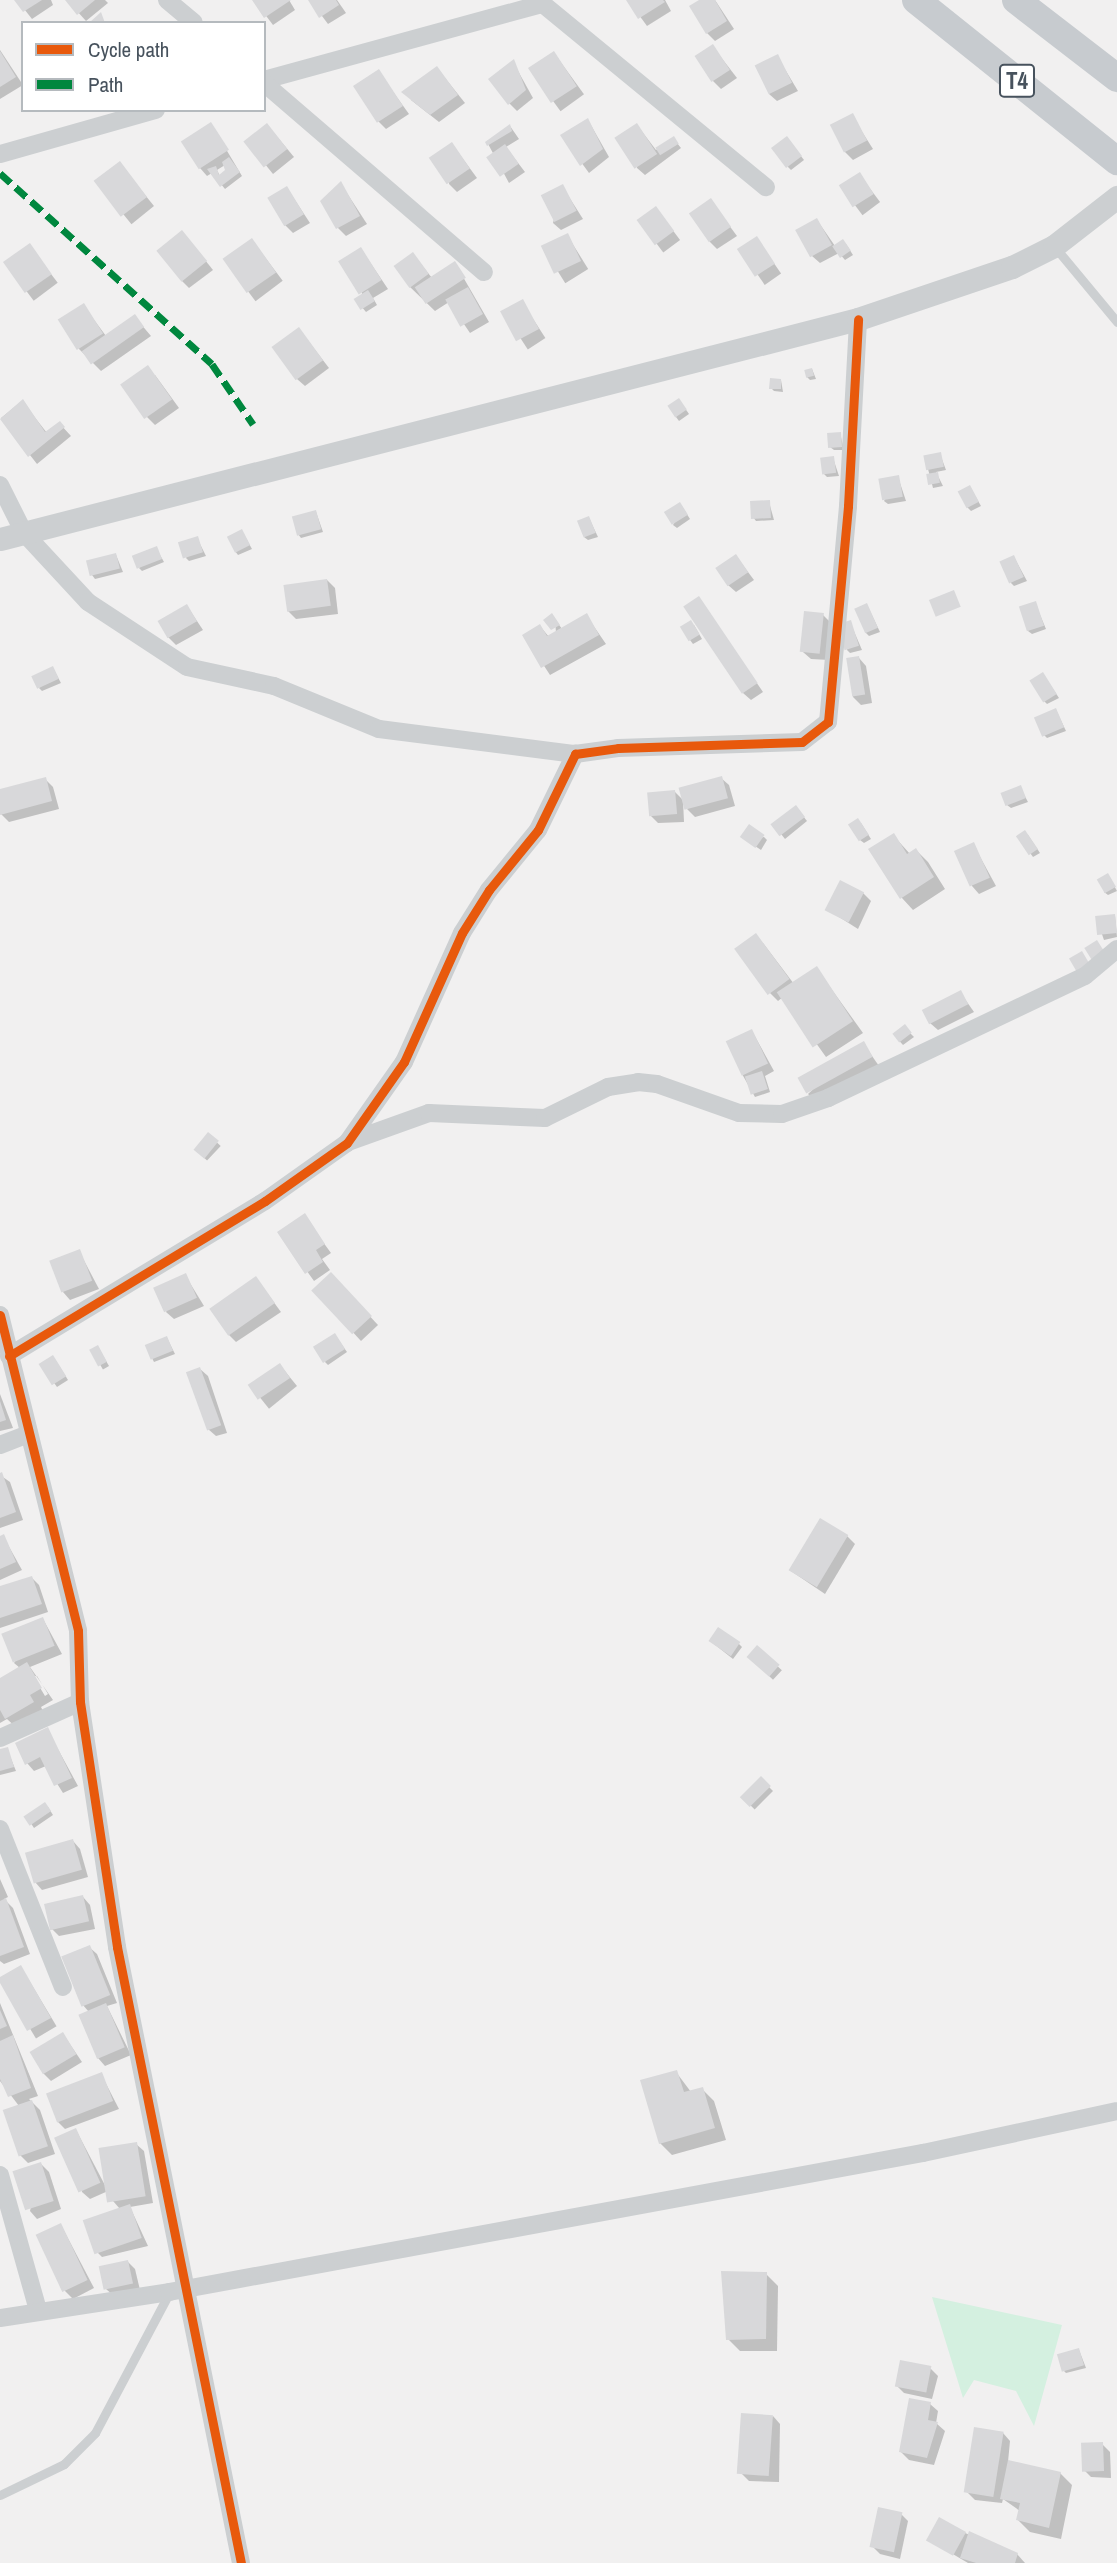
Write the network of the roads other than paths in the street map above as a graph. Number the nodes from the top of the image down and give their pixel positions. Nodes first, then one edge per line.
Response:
1 (167, 0) edge
2 (916, 0) edge
3 (1016, 0) edge
4 (540, 2) edge
5 (192, 21) edge
6 (1117, 78) edge
7 (266, 80) edge
8 (266, 83) edge
9 (149, 112) edge
10 (0, 154) edge
11 (1117, 161) edge
12 (766, 187) dead end
13 (1117, 197) edge
14 (1054, 246) junction
15 (484, 272) dead end
16 (858, 319) junction
17 (1117, 322) edge
18 (0, 485) edge
19 (24, 533) junction
20 (0, 539) edge
21 (575, 754) junction
22 (1117, 949) edge
23 (347, 1143) junction
24 (0, 1315) edge
25 (9, 1356) junction
26 (26, 1435) junction
27 (0, 1445) edge
28 (80, 1702) junction
29 (0, 1738) edge
30 (0, 1829) edge
31 (63, 1987) dead end
32 (1117, 2111) edge
33 (0, 2175) edge
34 (178, 2290) junction
35 (38, 2310) junction
36 (0, 2318) edge
37 (0, 2495) edge
38 (242, 2563) edge

1 - 5 street
2 - 11 main road, T4
3 - 6 main road, T4
4 - 7 street
4 - 12 street
8 - 15 street
9 - 10 street
13 - 14 street
14 - 16 street
14 - 17 lane
16 - 19 street
16 - 21 street
18 - 19 street
19 - 20 street
19 - 21 street
21 - 23 street
22 - 23 street
23 - 25 street
24 - 25 street
25 - 26 street
26 - 27 street
26 - 28 street
28 - 29 street
28 - 34 street
30 - 31 street
32 - 34 street
33 - 35 street
34 - 35 street
34 - 37 lane
34 - 38 street
35 - 36 street

